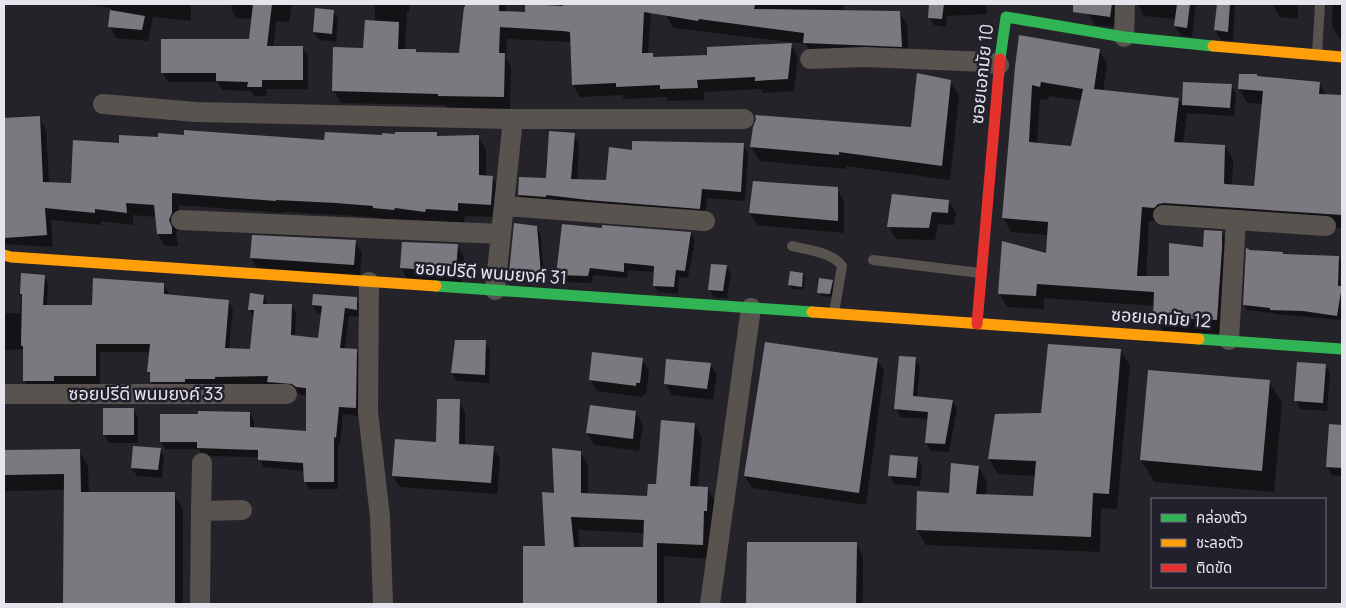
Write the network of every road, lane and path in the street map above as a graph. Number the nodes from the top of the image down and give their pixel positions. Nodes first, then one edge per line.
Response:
1 (1125, 4) edge
2 (1320, 4) edge
3 (1006, 10) edge
4 (1124, 37) junction
5 (1317, 55) junction
6 (1342, 57) edge
7 (810, 59) dead end
8 (999, 65) junction
9 (103, 104) dead end
10 (513, 119) junction
11 (744, 119) dead end
12 (504, 206) junction
13 (1163, 215) dead end
14 (181, 220) dead end
15 (1236, 220) junction
16 (705, 221) dead end
17 (1326, 226) dead end
18 (501, 234) junction
19 (792, 246) dead end
20 (4, 255) edge
21 (874, 260) dead end
22 (981, 273) junction
23 (369, 282) junction
24 (495, 290) junction
25 (751, 308) junction
26 (834, 314) junction
27 (977, 324) junction
28 (1229, 340) junction
29 (1342, 349) edge
30 (4, 394) edge
31 (287, 394) dead end
32 (202, 464) dead end
33 (242, 510) dead end
34 (201, 511) junction
35 (200, 604) edge
36 (383, 604) edge
37 (710, 604) edge

1 - 4 street
2 - 5 lane
3 - 4 street, ซอยเอกมัย 10
3 - 8 street, ซอยเอกมัย 10
4 - 5 street, ซอยเอกมัย 10
5 - 6 street, ซอยเอกมัย 10
7 - 8 street
8 - 22 street, ซอยเอกมัย 10
9 - 10 street
10 - 11 street
10 - 12 street
12 - 16 street
12 - 18 street
13 - 15 street
14 - 18 street
15 - 17 street
15 - 28 street
18 - 24 street
19 - 26 lane
20 - 23 street, ซอยปรีดี พนมยงค์ 31
21 - 22 lane
22 - 27 street, ซอยเอกมัย 10
23 - 24 street, ซอยปรีดี พนมยงค์ 31
23 - 36 street
24 - 25 street, ซอยปรีดี พนมยงค์ 31
25 - 26 street, ซอยปรีดี พนมยงค์ 31
25 - 37 street
26 - 27 street, ซอยปรีดี พนมยงค์ 31
27 - 28 street, ซอยเอกมัย 12
28 - 29 street, ซอยเอกมัย 12
30 - 31 street, ซอยปรีดี พนมยงค์ 33
32 - 34 street
33 - 34 street
34 - 35 street

